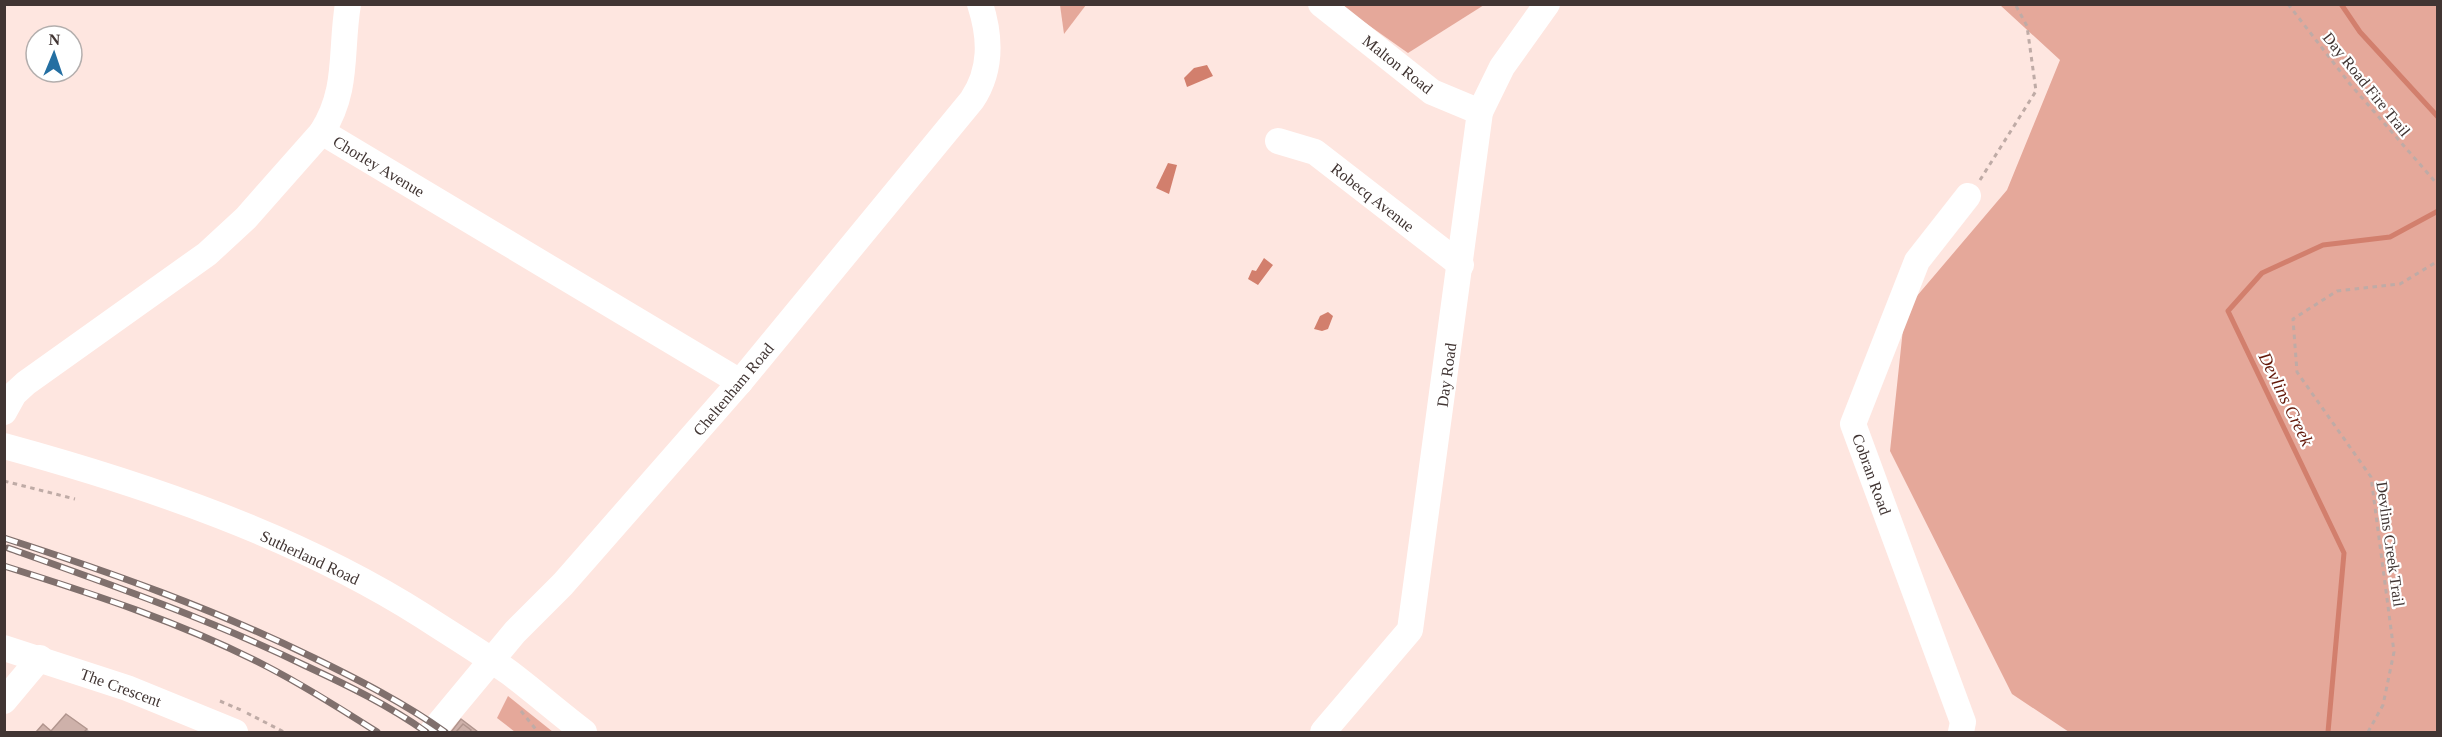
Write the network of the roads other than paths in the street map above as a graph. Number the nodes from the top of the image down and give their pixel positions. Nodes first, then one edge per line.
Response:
1 (348, 4) edge
2 (1322, 4) edge
3 (1547, 4) edge
4 (983, 13) edge
5 (1480, 112) junction
6 (321, 132) junction
7 (1278, 141) dead end
8 (1968, 196) road end
9 (1461, 265) junction
10 (740, 382) junction
11 (4, 412) edge
12 (4, 446) edge
13 (4, 648) edge
14 (40, 658) junction
15 (492, 662) junction
16 (4, 700) edge
17 (235, 732) edge
18 (432, 732) edge
19 (584, 732) edge
20 (1323, 732) edge
21 (1961, 732) edge

1 - 6 street
2 - 5 street, Malton Road
3 - 5 street, Day Road
4 - 10 street, Cheltenham Road
5 - 9 street, Day Road
6 - 10 street, Chorley Avenue
6 - 11 street, Chorley Avenue
7 - 9 street, Robecq Avenue
8 - 21 street, Cobran Road
9 - 20 street, Day Road
10 - 15 street, Cheltenham Road
12 - 15 street, Sutherland Road
13 - 14 street, The Crescent
14 - 16 street
14 - 17 street, The Crescent
15 - 18 street, Cheltenham Road
15 - 19 street, Sutherland Road

